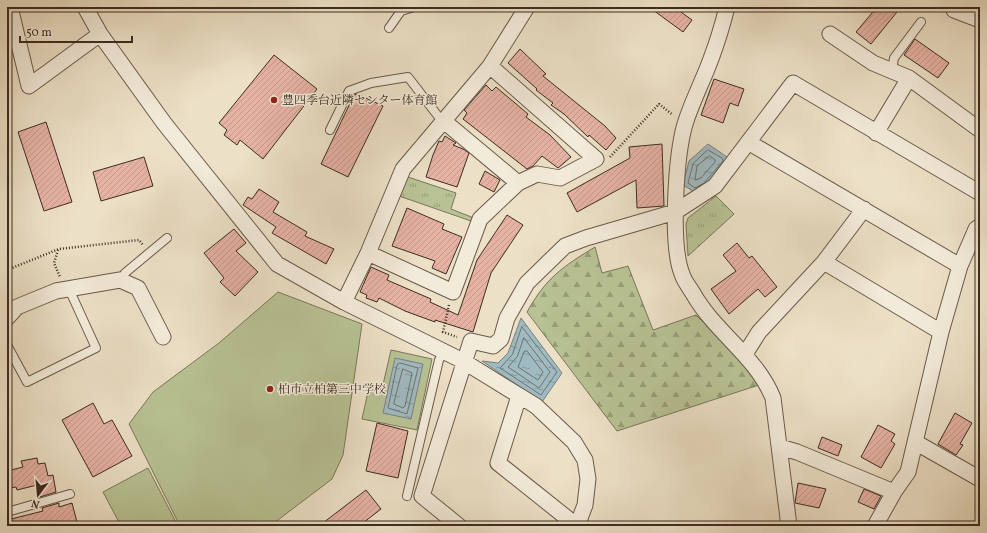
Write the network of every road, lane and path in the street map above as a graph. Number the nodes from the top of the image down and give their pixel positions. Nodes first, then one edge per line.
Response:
1 (10, 7) edge
2 (85, 7) edge
3 (414, 7) edge
4 (527, 7) edge
5 (727, 7) edge
6 (956, 7) edge
7 (980, 20) edge
8 (921, 22) dead end
9 (389, 28) dead end
10 (100, 34) junction
11 (830, 34) dead end
12 (490, 66) junction
13 (892, 71) junction
14 (909, 78) junction
15 (445, 122) junction
16 (685, 124) junction
17 (330, 130) dead end
18 (980, 130) edge
19 (876, 133) junction
20 (748, 142) junction
21 (596, 159) junction
22 (518, 183) junction
23 (980, 194) edge
24 (864, 209) junction
25 (675, 212) junction
26 (980, 226) edge
27 (167, 238) dead end
28 (59, 249) junction
29 (150, 252) junction
30 (368, 253) junction
31 (824, 262) junction
32 (960, 266) junction
33 (7, 270) edge
34 (120, 280) junction
35 (67, 289) junction
36 (453, 292) junction
37 (344, 302) junction
38 (7, 318) edge
39 (941, 332) junction
40 (163, 337) dead end
41 (471, 341) junction
42 (7, 345) edge
43 (444, 352) junction
44 (745, 354) junction
45 (463, 362) junction
46 (519, 396) junction
47 (915, 442) junction
48 (780, 447) junction
49 (980, 479) edge
50 (894, 492) junction
51 (70, 494) dead end
52 (407, 496) dead end
53 (7, 512) edge
54 (459, 526) edge
55 (789, 526) edge
56 (875, 526) edge

1 - 10 street
2 - 10 street
3 - 9 lane
4 - 12 street
5 - 16 street
6 - 7 street
8 - 13 lane
10 - 37 street
11 - 13 street
12 - 15 street
12 - 21 street
13 - 14 street
14 - 18 street
14 - 19 street
15 - 17 lane
15 - 22 street
15 - 30 street
16 - 21 path
16 - 25 street
19 - 20 street
19 - 23 street
20 - 24 street
20 - 25 street
21 - 22 street
22 - 36 street
24 - 31 street
24 - 32 street
25 - 41 street
25 - 44 street
26 - 32 street
27 - 29 lane
28 - 29 path
28 - 33 path
28 - 35 path
29 - 34 lane
30 - 36 street
30 - 37 street
31 - 39 street
31 - 44 street
32 - 39 street
34 - 35 street
34 - 40 street
35 - 38 street
35 - 42 lane
36 - 41 path
37 - 43 street
39 - 47 street
41 - 45 street
43 - 45 street
43 - 52 lane
44 - 48 street
45 - 46 street
45 - 54 street
46 - 46 street
47 - 49 street
47 - 50 street
48 - 50 street
48 - 55 street
50 - 56 street
51 - 53 lane

